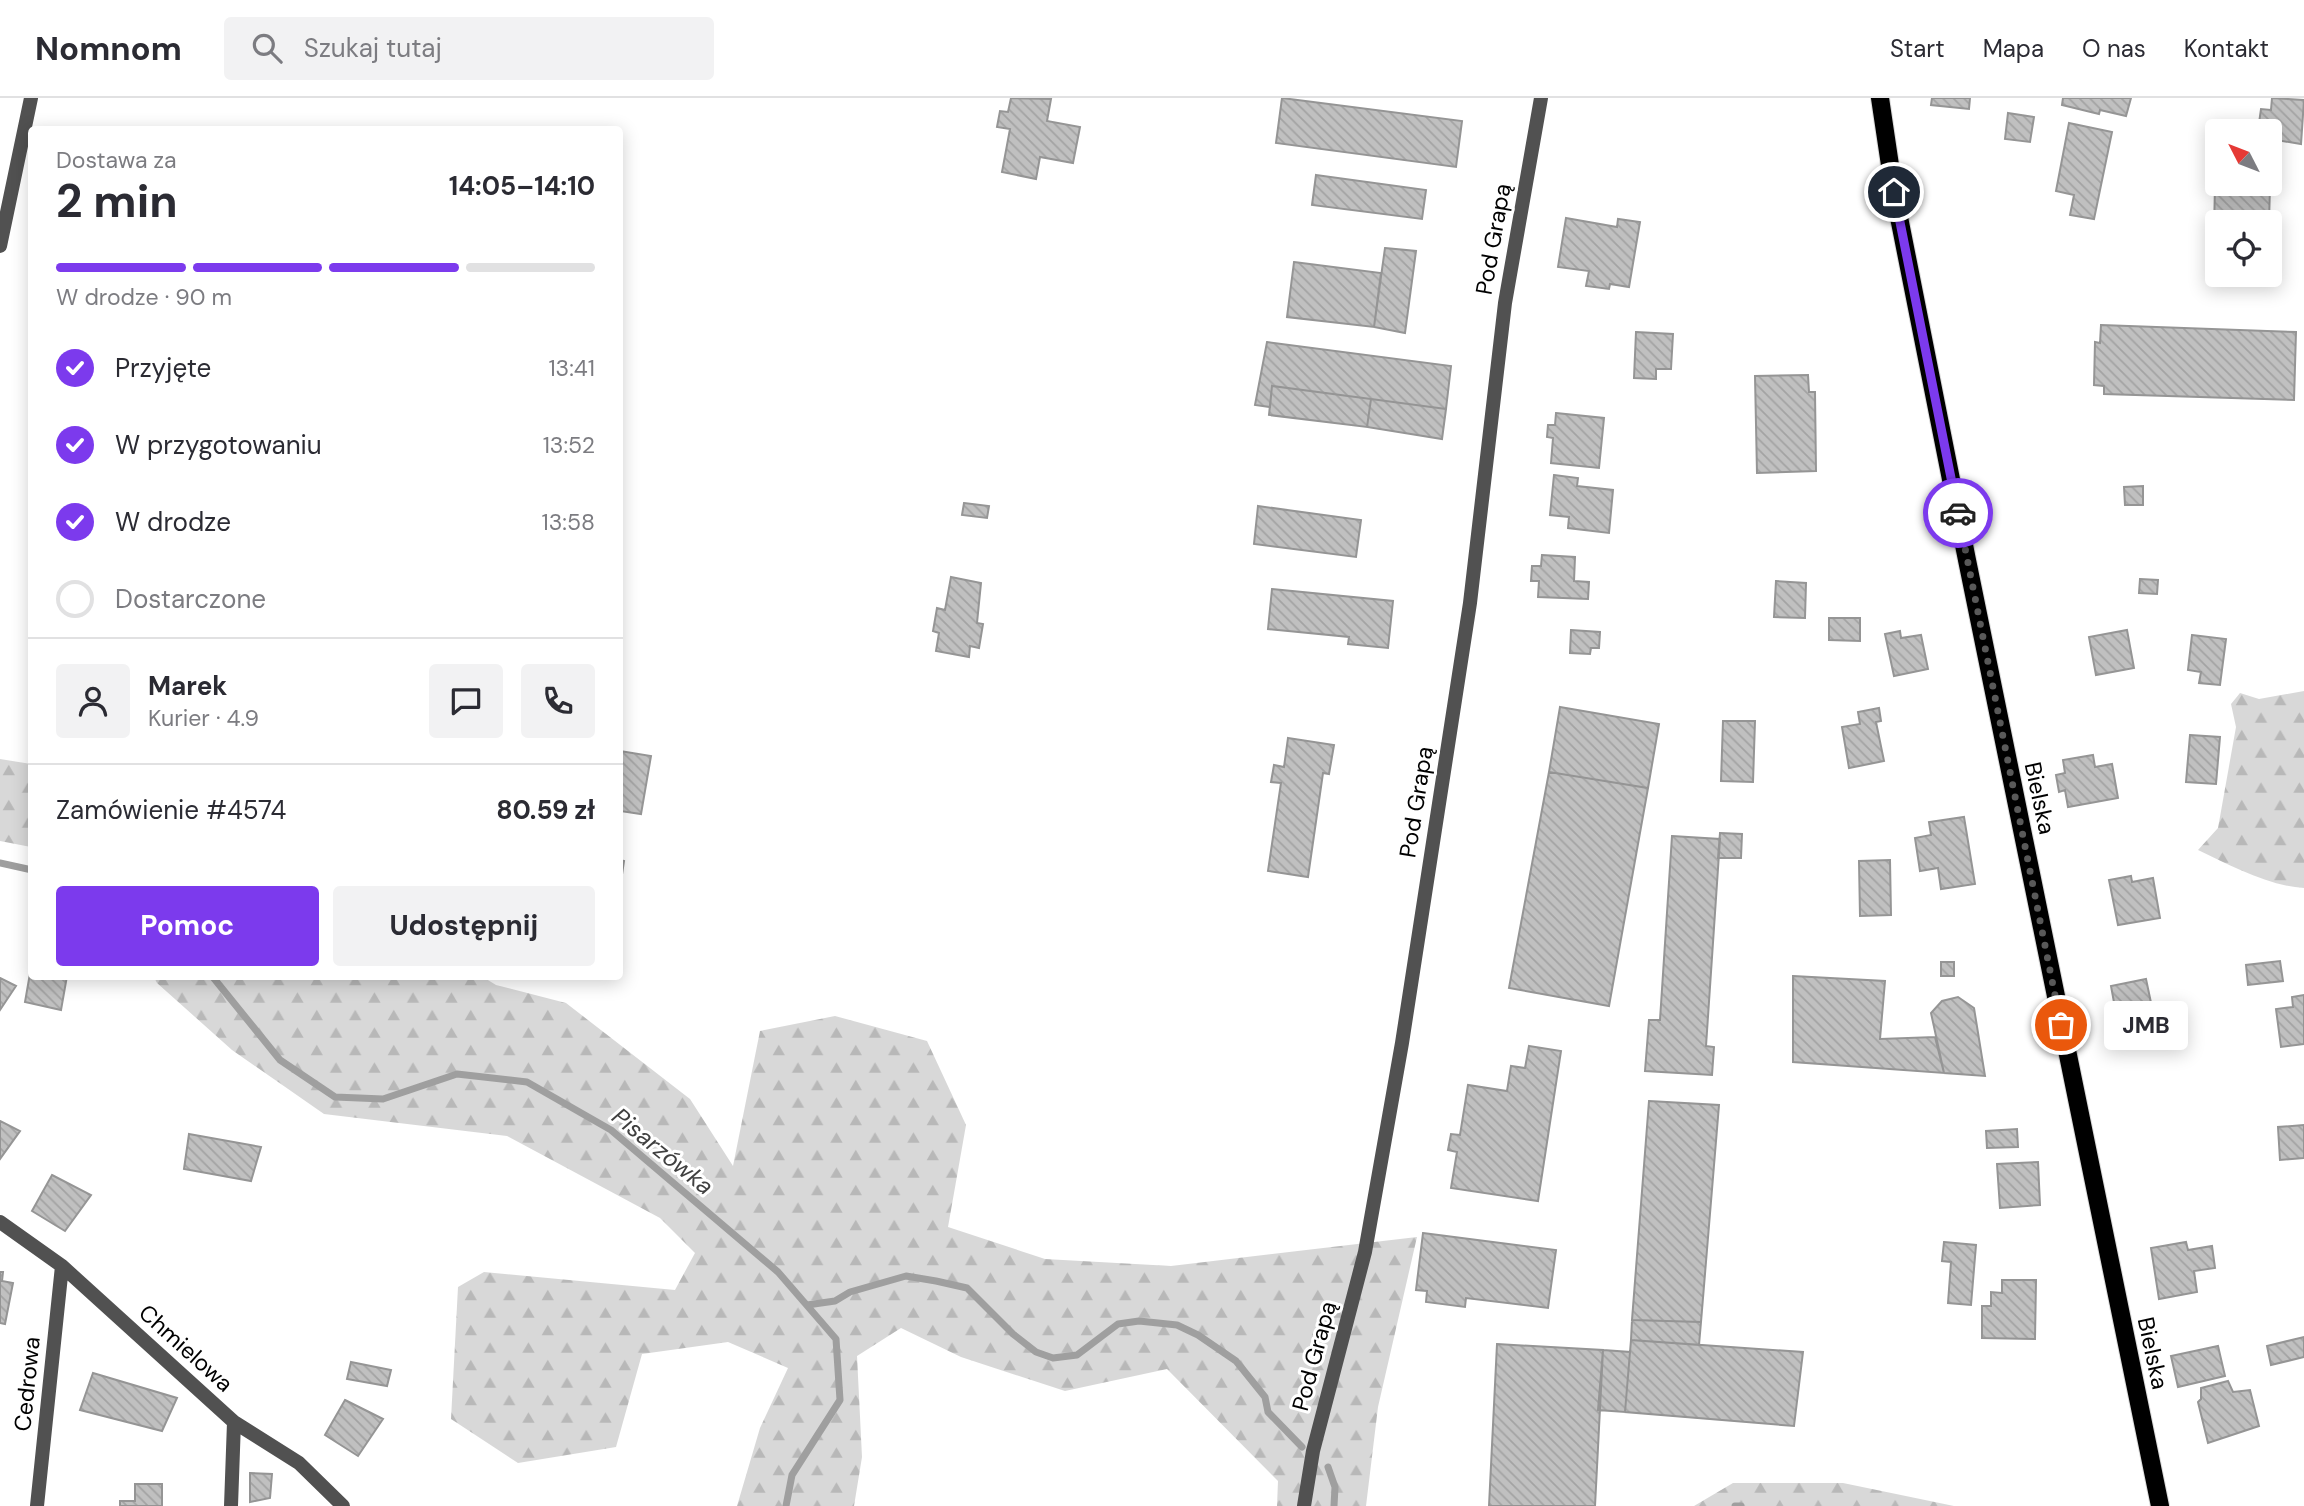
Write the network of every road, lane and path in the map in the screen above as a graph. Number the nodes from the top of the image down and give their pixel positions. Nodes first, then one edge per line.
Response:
1 (32, 98) edge
2 (1541, 98) edge
3 (1880, 98) edge
4 (0, 246) edge
5 (0, 1222) edge
6 (62, 1266) junction
7 (234, 1422) junction
8 (37, 1506) edge
9 (231, 1506) edge
10 (343, 1506) edge
11 (1304, 1506) edge
12 (2160, 1506) edge

1 - 4 street
2 - 11 street, Pod Grapą
3 - 12 main road, Bielska
5 - 6 street, Chmielowa
6 - 7 street, Chmielowa
6 - 8 street, Cedrowa
7 - 9 street
7 - 10 street, Chmielowa

